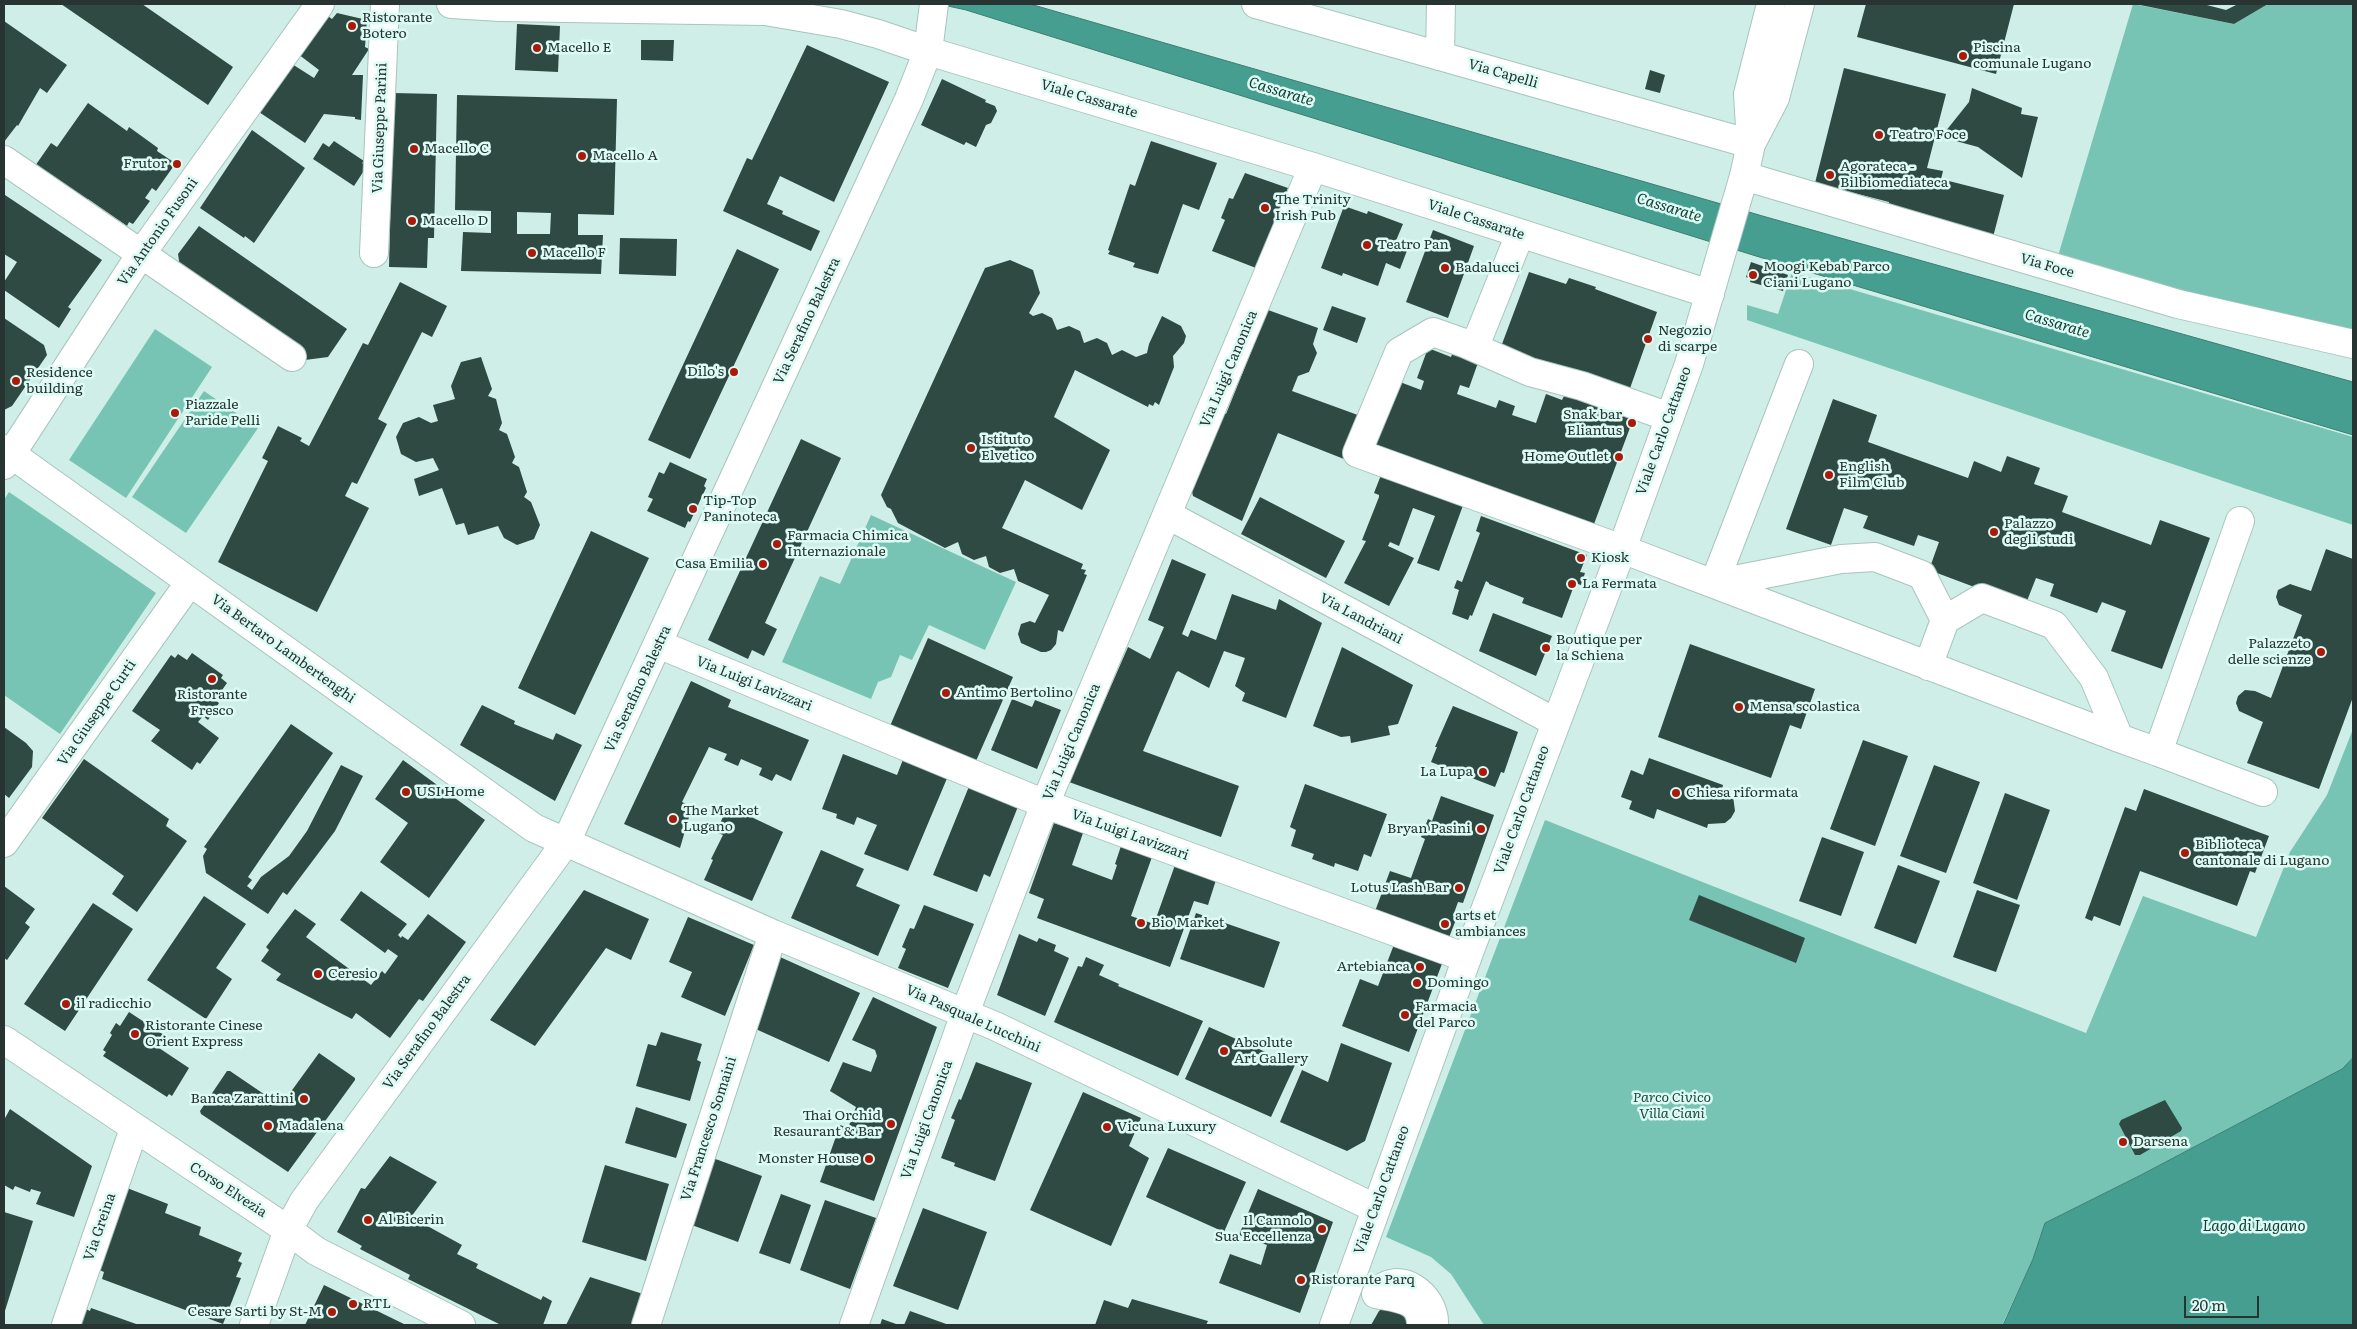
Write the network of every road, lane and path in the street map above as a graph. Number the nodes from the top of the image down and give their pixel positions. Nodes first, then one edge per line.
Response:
1 (320, 4) edge
2 (385, 4) edge
3 (451, 4) edge
4 (1256, 4) edge
5 (1441, 4) edge
6 (1772, 4) edge
7 (1800, 4) edge
8 (1290, 9) edge
9 (931, 26) edge
10 (1440, 56) junction
11 (1750, 144) junction
12 (4, 160) edge
13 (1313, 168) junction
14 (1741, 185) junction
15 (1520, 234) junction
16 (374, 253) dead end
17 (142, 254) junction
18 (1710, 294) junction
19 (1464, 343) junction
20 (2353, 344) edge
21 (292, 357) dead end
22 (1798, 364) dead end
23 (1669, 417) junction
24 (6, 456) edge
25 (1168, 515) junction
26 (2240, 521) dead end
27 (1622, 549) junction
28 (190, 582) junction
29 (1714, 584) junction
30 (1945, 620) junction
31 (658, 644) junction
32 (1928, 666) junction
33 (1555, 722) junction
34 (2119, 738) junction
35 (2158, 752) junction
36 (2263, 792) dead end
37 (1045, 804) junction
38 (566, 842) junction
39 (4, 844) edge
40 (773, 934) junction
41 (1467, 958) junction
42 (966, 1014) junction
43 (4, 1040) edge
44 (134, 1129) junction
45 (1375, 1208) junction
46 (288, 1230) junction
47 (1340, 1320) edge
48 (66, 1325) edge
49 (254, 1325) edge
50 (461, 1325) edge
51 (646, 1325) edge
52 (854, 1325) edge
53 (1421, 1325) edge
54 (1434, 1325) edge

1 - 17 street, Via Antonio Fusoni
2 - 16 street, Via Giuseppe Parini
3 - 9 street, Viale Cassarate
4 - 8 street, Via Capelli
5 - 10 street
6 - 11 street
7 - 11 street
8 - 10 street, Via Capelli
9 - 13 street, Viale Cassarate
9 - 31 street, Via Serafino Balestra
10 - 11 street, Via Capelli
11 - 14 street, Viale Carlo Cattaneo
12 - 17 street
13 - 15 street, Viale Cassarate
13 - 25 street, Via Luigi Canonica
14 - 18 street, Viale Carlo Cattaneo
14 - 20 street, Via Foce
15 - 18 street, Viale Cassarate
15 - 19 street
17 - 21 street
17 - 24 street, Via Antonio Fusoni
18 - 23 street, Viale Carlo Cattaneo
19 - 23 street
19 - 27 street
22 - 29 street
23 - 27 street, Viale Carlo Cattaneo
24 - 28 street, Via Bertaro Lambertenghi
25 - 33 street, Via Landriani
25 - 37 street, Via Luigi Canonica
26 - 35 street
27 - 29 street
27 - 33 street, Viale Carlo Cattaneo
28 - 38 street, Via Bertaro Lambertenghi
28 - 39 street, Via Giuseppe Curti
29 - 30 street
29 - 32 street
30 - 32 street
30 - 34 street
31 - 37 street, Via Luigi Lavizzari
31 - 38 street, Via Serafino Balestra
32 - 34 street
33 - 41 street, Viale Carlo Cattaneo
34 - 35 street
35 - 36 street
37 - 41 street, Via Luigi Lavizzari
37 - 42 street, Via Luigi Canonica
38 - 40 street, Via Pasquale Lucchini
38 - 46 street, Via Serafino Balestra
40 - 42 street, Via Pasquale Lucchini
40 - 51 street, Via Francesco Somaini
41 - 45 street, Viale Carlo Cattaneo
42 - 45 street, Via Pasquale Lucchini
42 - 52 street, Via Luigi Canonica
43 - 44 street, Corso Elvezia
44 - 46 street, Corso Elvezia
44 - 48 street, Via Greina
45 - 47 street, Viale Carlo Cattaneo
46 - 49 street, Via Serafino Balestra
46 - 50 street, Corso Elvezia
53 - 54 street

